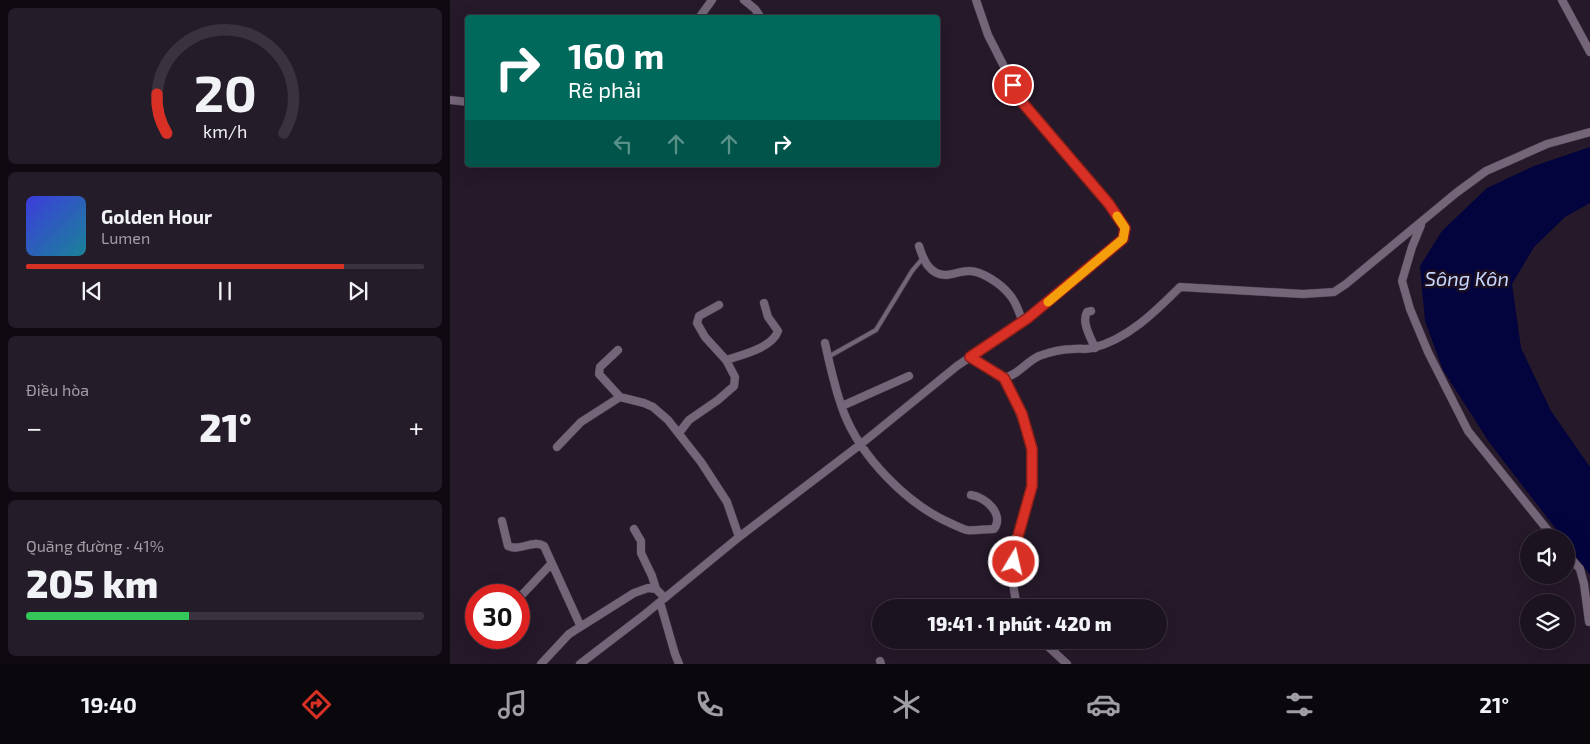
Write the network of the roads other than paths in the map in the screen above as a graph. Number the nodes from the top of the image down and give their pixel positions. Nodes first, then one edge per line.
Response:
1 (712, 0) edge
2 (744, 0) edge
3 (976, 0) edge
4 (1562, 0) edge
5 (702, 15) edge
6 (759, 15) edge
7 (1590, 52) edge
8 (450, 100) edge
9 (465, 102) edge
10 (1590, 132) edge
11 (1422, 223) junction
12 (919, 246) dead end
13 (923, 258) junction
14 (764, 302) dead end
15 (719, 305) dead end
16 (1091, 311) dead end
17 (1023, 322) junction
18 (825, 343) dead end
19 (1094, 348) junction
20 (618, 350) dead end
21 (970, 357) junction
22 (828, 358) junction
23 (726, 360) junction
24 (909, 376) dead end
25 (1004, 378) junction
26 (620, 397) junction
27 (842, 406) junction
28 (679, 433) junction
29 (861, 444) junction
30 (557, 447) dead end
31 (971, 495) dead end
32 (502, 521) dead end
33 (634, 529) dead end
34 (1547, 529) edge
35 (739, 537) junction
36 (1575, 563) edge
37 (551, 564) junction
38 (530, 586) edge
39 (656, 590) junction
40 (1016, 599) edge
41 (662, 600) junction
42 (1589, 622) edge
43 (580, 626) junction
44 (1051, 649) edge
45 (541, 664) edge
46 (580, 664) edge
47 (679, 664) edge
48 (1067, 664) edge

1 - 5 street
2 - 6 street
3 - 17 street
4 - 7 street
8 - 9 street
10 - 11 street
11 - 19 street
11 - 34 street
12 - 13 street
13 - 17 street
13 - 22 lane
14 - 23 street
15 - 23 street
16 - 19 street
17 - 21 street
18 - 22 street
19 - 25 street
20 - 26 street
21 - 25 street
21 - 29 street
22 - 27 street
23 - 28 street
24 - 27 street
25 - 40 street
26 - 28 street
26 - 30 street
27 - 29 street
28 - 35 street
29 - 31 street
29 - 35 street
32 - 37 street
33 - 39 street
35 - 41 street
36 - 42 street
37 - 38 street
37 - 43 street
39 - 41 street
39 - 43 street
41 - 46 street
41 - 47 street
43 - 45 street
44 - 48 street

